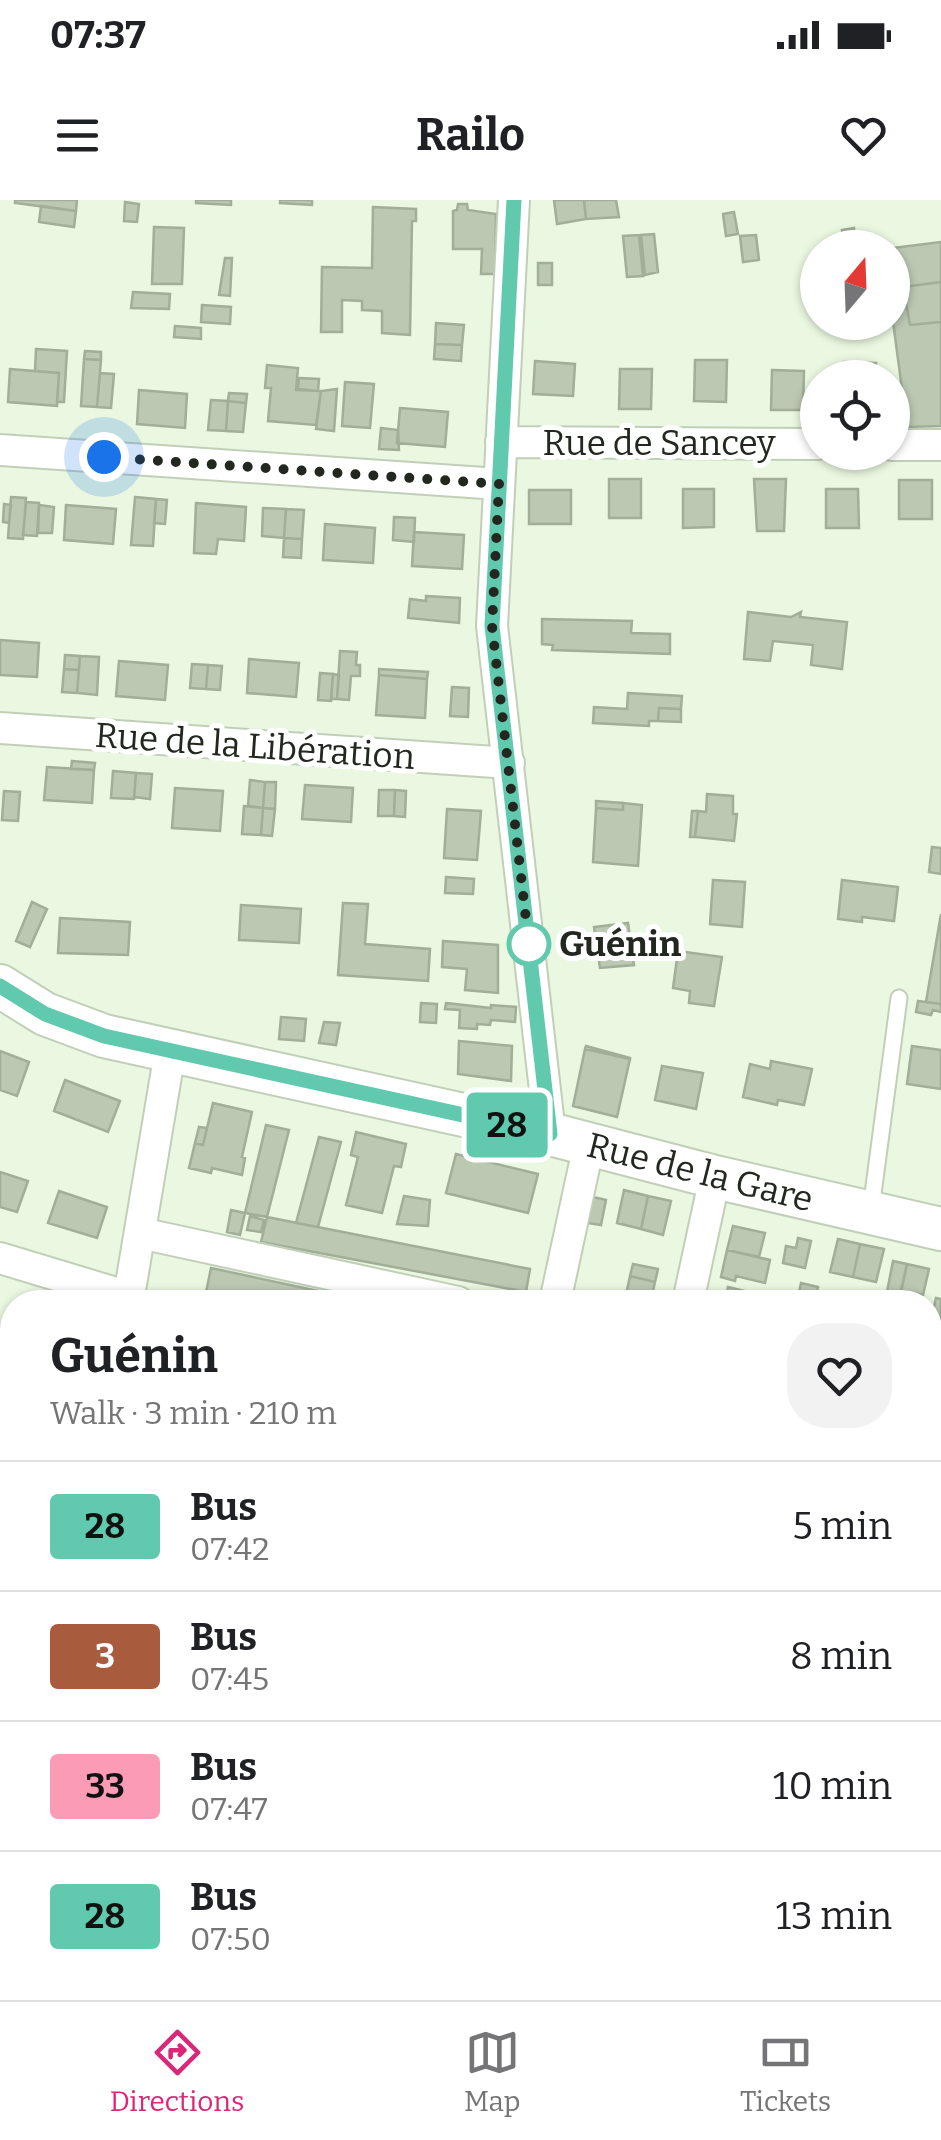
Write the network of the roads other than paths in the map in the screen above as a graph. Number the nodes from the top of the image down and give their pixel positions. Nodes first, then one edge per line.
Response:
1 (514, 200) edge
2 (501, 442) junction
3 (800, 444) edge
4 (910, 445) edge
5 (941, 445) edge
6 (0, 450) edge
7 (499, 484) junction
8 (0, 728) edge
9 (509, 764) junction
10 (0, 986) edge
11 (899, 998) dead end
12 (170, 1052) junction
13 (570, 1139) junction
14 (715, 1177) junction
15 (870, 1213) junction
16 (941, 1229) edge
17 (140, 1233) junction
18 (0, 1258) edge
19 (98, 1290) edge
20 (130, 1290) edge
21 (403, 1290) edge
22 (555, 1290) edge
23 (691, 1290) edge

1 - 2 street
2 - 3 street, Rue de Sancey
2 - 7 street
4 - 5 street
6 - 7 street
7 - 9 street
8 - 9 street, Rue de la Libération
9 - 13 street
10 - 12 street, Rue de la Gare
11 - 15 lane
12 - 13 street, Rue de la Gare
12 - 17 street
13 - 14 street, Rue de la Gare
13 - 22 street
14 - 15 street, Rue de la Gare
14 - 23 street
15 - 16 street, Rue de la Gare
17 - 20 street
17 - 21 street
18 - 19 street

